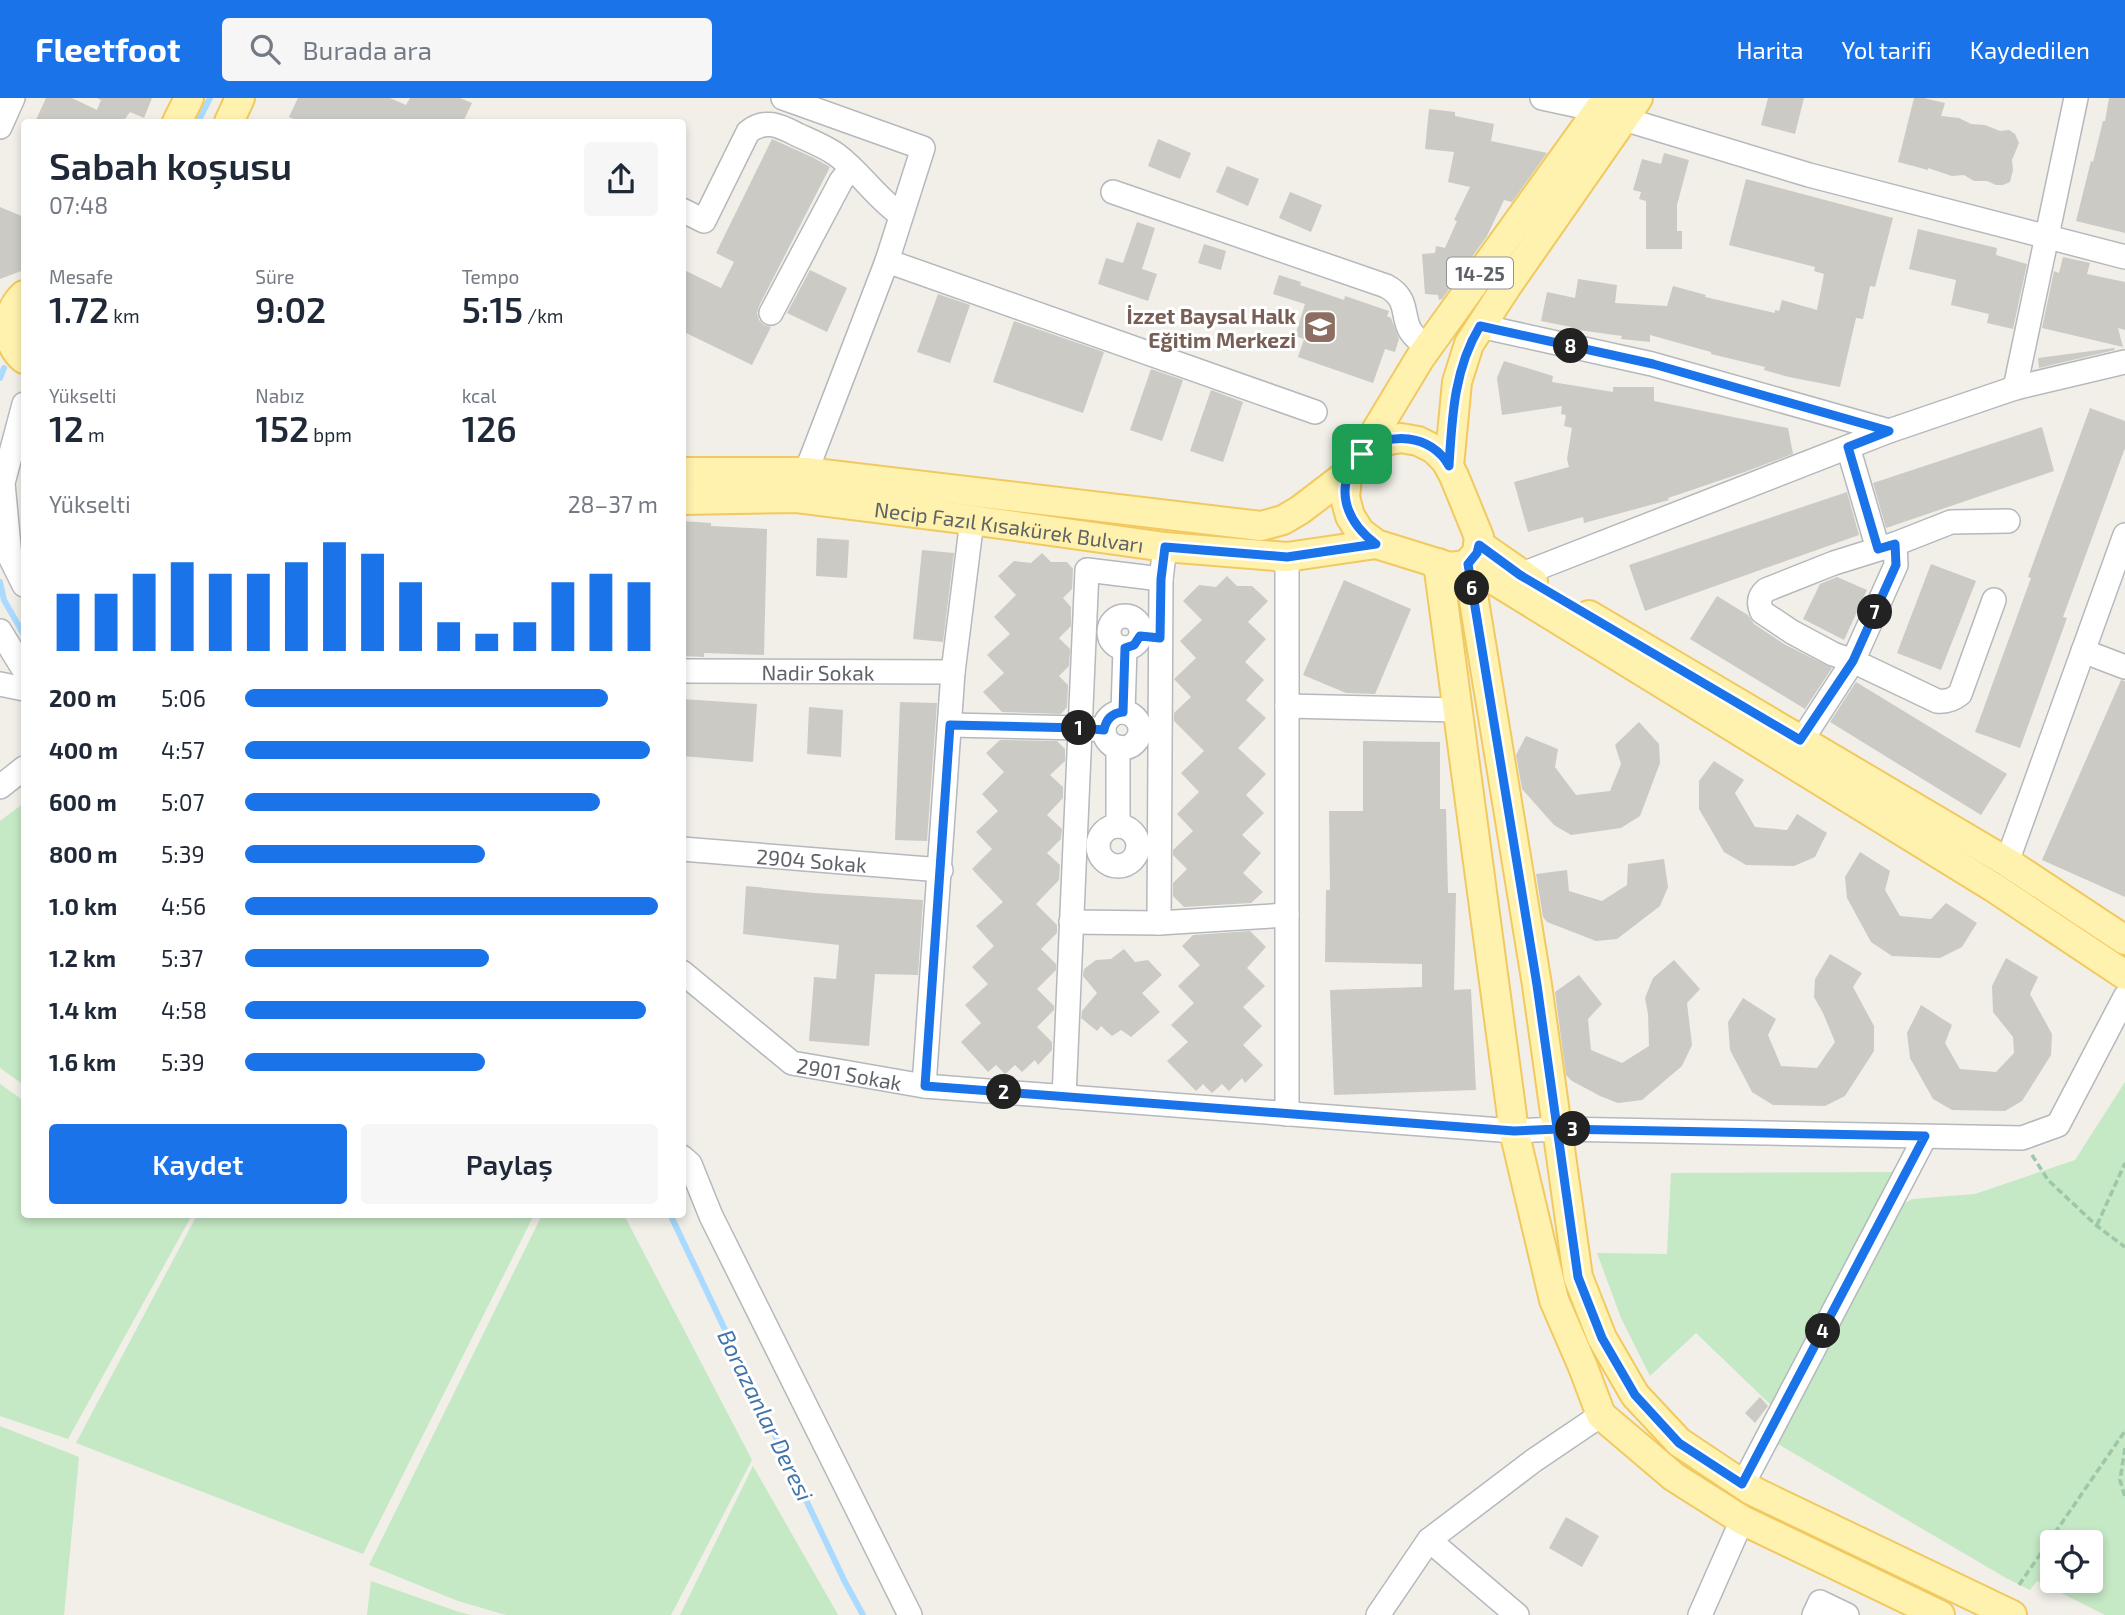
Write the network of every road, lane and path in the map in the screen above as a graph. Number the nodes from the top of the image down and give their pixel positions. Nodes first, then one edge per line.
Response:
1 (12, 98) edge
2 (189, 98) edge
3 (240, 98) edge
4 (783, 98) edge
5 (1542, 98) edge
6 (2076, 98) edge
7 (1617, 106) edge
8 (178, 119) edge
9 (230, 119) edge
10 (0, 127) edge
11 (851, 168) junction
12 (1113, 192) dead end
13 (686, 212) edge
14 (901, 215) junction
15 (2046, 238) junction
16 (2125, 257) edge
17 (887, 261) junction
18 (13, 304) edge
19 (771, 313) dead end
20 (1480, 326) junction
21 (1429, 346) junction
22 (13, 351) edge
23 (2125, 362) edge
24 (2015, 388) junction
25 (1315, 412) dead end
26 (21, 415) edge
27 (1889, 431) junction
28 (1848, 447) junction
29 (1356, 463) junction
30 (1449, 466) junction
31 (686, 472) edge
32 (806, 472) junction
33 (686, 500) edge
34 (972, 520) junction
35 (2008, 521) dead end
36 (2125, 535) edge
37 (1376, 544) junction
38 (1886, 546) junction
39 (1165, 547) junction
40 (1474, 554) junction
41 (1287, 557) junction
42 (1438, 563) junction
43 (1520, 575) junction
44 (21, 579) edge
45 (1161, 579) junction
46 (1994, 600) dead end
47 (0, 631) edge
48 (1084, 634) junction
49 (1133, 639) junction
50 (2083, 651) junction
51 (1853, 661) junction
52 (21, 665) edge
53 (2125, 667) edge
54 (686, 671) edge
55 (953, 672) junction
56 (0, 684) edge
57 (21, 689) edge
58 (1287, 706) junction
59 (1458, 710) junction
60 (1123, 712) junction
61 (950, 725) junction
62 (1080, 728) junction
63 (1150, 734) junction
64 (1111, 739) junction
65 (1794, 750) junction
66 (21, 770) edge
67 (0, 787) edge
68 (1118, 826) junction
69 (1076, 833) junction
70 (1099, 841) junction
71 (1149, 844) junction
72 (686, 849) edge
73 (2007, 862) junction
74 (941, 870) junction
75 (1287, 915) junction
76 (1071, 922) junction
77 (1159, 923) junction
78 (2125, 940) edge
79 (686, 975) edge
80 (2125, 975) edge
81 (2125, 997) edge
82 (925, 1086) junction
83 (1064, 1097) junction
84 (1287, 1114) junction
85 (1558, 1129) junction
86 (1514, 1131) junction
87 (1925, 1136) junction
88 (2022, 1138) junction
89 (686, 1160) edge
90 (2125, 1163) edge
91 (2097, 1226) junction
92 (2125, 1247) edge
93 (1601, 1415) junction
94 (2125, 1431) edge
95 (2125, 1448) edge
96 (1742, 1484) junction
97 (2125, 1497) edge
98 (1742, 1520) junction
99 (1429, 1539) junction
100 (2019, 1585) dead end
101 (910, 1615) edge
102 (1378, 1615) edge
103 (1517, 1615) edge
104 (1700, 1615) edge
105 (1814, 1615) edge
106 (1847, 1615) edge
107 (1940, 1615) edge
108 (2012, 1615) edge

1 - 10 street
2 - 8 main road
3 - 9 main road
4 - 14 street
5 - 7 street
6 - 15 street
7 - 15 street
7 - 20 main road, 14-25
7 - 21 main road, 14-25
11 - 13 street
11 - 14 street
11 - 19 street
12 - 21 street
14 - 17 street
15 - 16 street
15 - 24 street
17 - 25 street
17 - 32 street
18 - 22 main road
20 - 27 street
20 - 30 main road, 14-25
21 - 29 main road, 14-25
23 - 24 street
24 - 27 street
26 - 44 street
27 - 28 street
28 - 38 street
28 - 43 street
29 - 30 main road, 14-25
29 - 32 main road, Necip Fazıl Kısakürek Bulvarı
29 - 37 main road, 14-25
30 - 40 main road, 14-25
31 - 32 main road, Necip Fazıl Kısakürek Bulvarı
33 - 34 main road, Necip Fazıl Kısakürek Bulvarı
34 - 39 main road, Necip Fazıl Kısakürek Bulvarı
34 - 55 street
35 - 38 street
36 - 50 street
37 - 41 main road, Necip Fazıl Kısakürek Bulvarı
37 - 42 main road, 14-25
38 - 51 street
38 - 51 street
39 - 41 main road, Necip Fazıl Kısakürek Bulvarı
39 - 45 street
40 - 42 main road, 14-25
40 - 43 main road
40 - 65 main road
40 - 85 main road, 14-25
41 - 58 street
42 - 59 main road
43 - 65 main road
45 - 48 street
45 - 49 street
46 - 51 street
47 - 52 street
48 - 49 street
48 - 62 street
49 - 60 street
49 - 63 street
50 - 53 street
50 - 73 street
51 - 65 street
54 - 55 street, Nadir Sokak
55 - 61 street
56 - 57 street
58 - 59 street
58 - 75 street
59 - 86 main road
60 - 63 street
60 - 64 street
61 - 62 street
61 - 74 street
62 - 64 street
62 - 69 street
63 - 64 street
63 - 71 street
64 - 68 street
65 - 73 main road
65 - 80 main road
66 - 67 street
68 - 70 street
68 - 71 street
69 - 70 street
69 - 76 street
70 - 71 street
71 - 77 street
72 - 74 street, 2904 Sokak
73 - 78 main road
74 - 82 street
75 - 77 street
75 - 84 street
76 - 77 street
76 - 83 street
79 - 82 street, 2901 Sokak
81 - 88 street
82 - 83 street, 2901 Sokak
83 - 84 street, 2901 Sokak
84 - 86 street, 2901 Sokak
85 - 86 street, 2901 Sokak
85 - 87 street, 2901 Sokak
85 - 96 main road, 14-25
86 - 93 main road
87 - 88 street, 2901 Sokak
87 - 96 street
88 - 91 path
89 - 101 street
90 - 91 path
91 - 92 path
93 - 98 main road
93 - 99 street
94 - 100 path
95 - 97 path
96 - 108 main road, 14-25
98 - 104 street
98 - 107 main road
99 - 102 street
99 - 103 street
105 - 106 street

